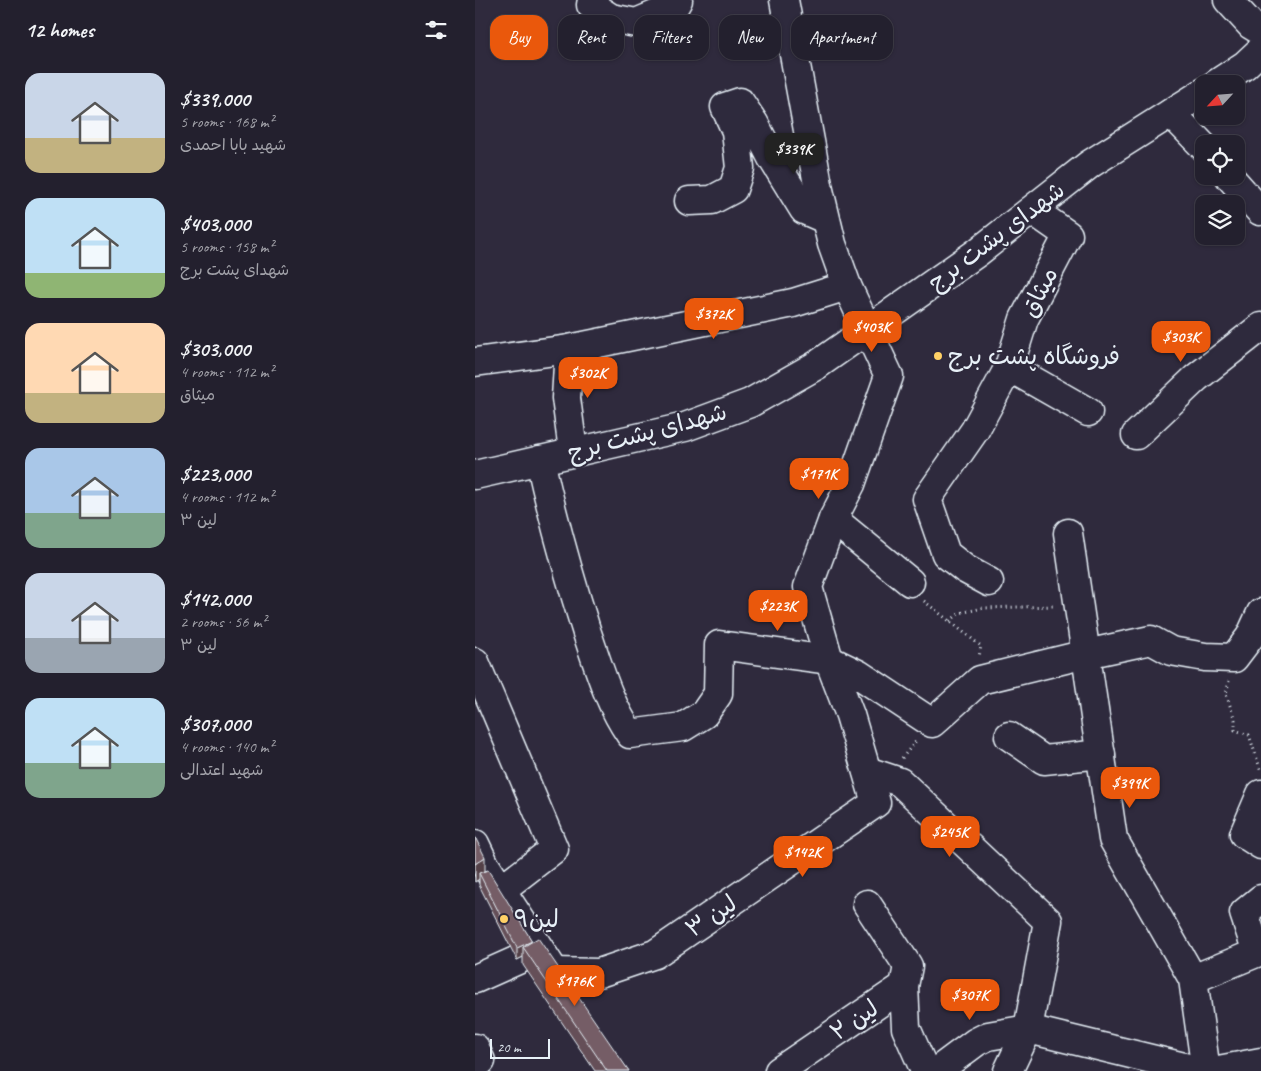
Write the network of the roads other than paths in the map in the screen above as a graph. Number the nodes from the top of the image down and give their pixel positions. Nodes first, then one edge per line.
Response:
1 (592, 0) edge
2 (678, 0) edge
3 (784, 0) edge
4 (1228, 0) edge
5 (1261, 31) edge
6 (1261, 50) edge
7 (1230, 75) edge
8 (1195, 98) edge
9 (1171, 113) junction
10 (1195, 138) edge
11 (1237, 185) edge
12 (689, 200) dead end
13 (1032, 210) junction
14 (1260, 211) edge
15 (825, 219) junction
16 (847, 286) junction
17 (1261, 327) edge
18 (868, 330) junction
19 (569, 349) junction
20 (475, 362) edge
21 (1009, 367) junction
22 (1088, 412) dead end
23 (1136, 435) dead end
24 (573, 451) junction
25 (540, 460) junction
26 (475, 475) edge
27 (833, 518) junction
28 (1069, 533) dead end
29 (910, 582) road end
30 (989, 582) dead end
31 (1261, 613) edge
32 (1086, 654) junction
33 (829, 660) junction
34 (475, 662) edge
35 (1009, 736) dead end
36 (1101, 754) junction
37 (876, 774) junction
38 (1261, 794) edge
39 (475, 844) edge
40 (1261, 845) edge
41 (501, 890) junction
42 (1261, 899) edge
43 (867, 904) dead end
44 (1259, 951) edge
45 (547, 961) junction
46 (475, 979) edge
47 (1193, 980) junction
48 (904, 986) junction
49 (570, 994) edge
50 (1028, 1029) junction
51 (1261, 1062) edge
52 (1165, 1067) edge
53 (779, 1071) edge
54 (925, 1071) edge
55 (937, 1071) edge
56 (1008, 1071) edge
57 (1201, 1071) edge
58 (1206, 1071) edge
59 (1213, 1071) edge

1 - 2 street
3 - 15 street, لین ۳
4 - 5 street
6 - 7 street
8 - 9 street, شهدای پشت برج
9 - 10 street
9 - 13 street, شهدای پشت برج
11 - 14 street
12 - 15 street
13 - 18 street, شهدای پشت برج
13 - 21 street, میثاق
15 - 16 street, لین ۳
16 - 18 street, لین ۳
16 - 19 street
17 - 23 street
18 - 24 street, شهدای پشت برج
18 - 27 street, لین ۳
19 - 20 street
19 - 24 street
21 - 22 street
21 - 30 street, میثاق
24 - 25 street, شهدای پشت برج
25 - 26 street, شهدای پشت برج
25 - 33 street
27 - 29 street
27 - 33 street, لین ۳
28 - 32 street
31 - 32 street
32 - 33 street
32 - 36 street
33 - 37 street, لین ۳
34 - 41 street
35 - 36 street
36 - 47 street
37 - 45 street, لین ۳
37 - 50 street
38 - 40 street
39 - 41 street
41 - 45 street
42 - 44 street
43 - 48 street
44 - 47 street
45 - 46 street
45 - 49 street
47 - 58 street
48 - 53 street, لین ۲
48 - 54 street
50 - 52 street
50 - 55 street
50 - 56 street
51 - 59 street
52 - 57 street

